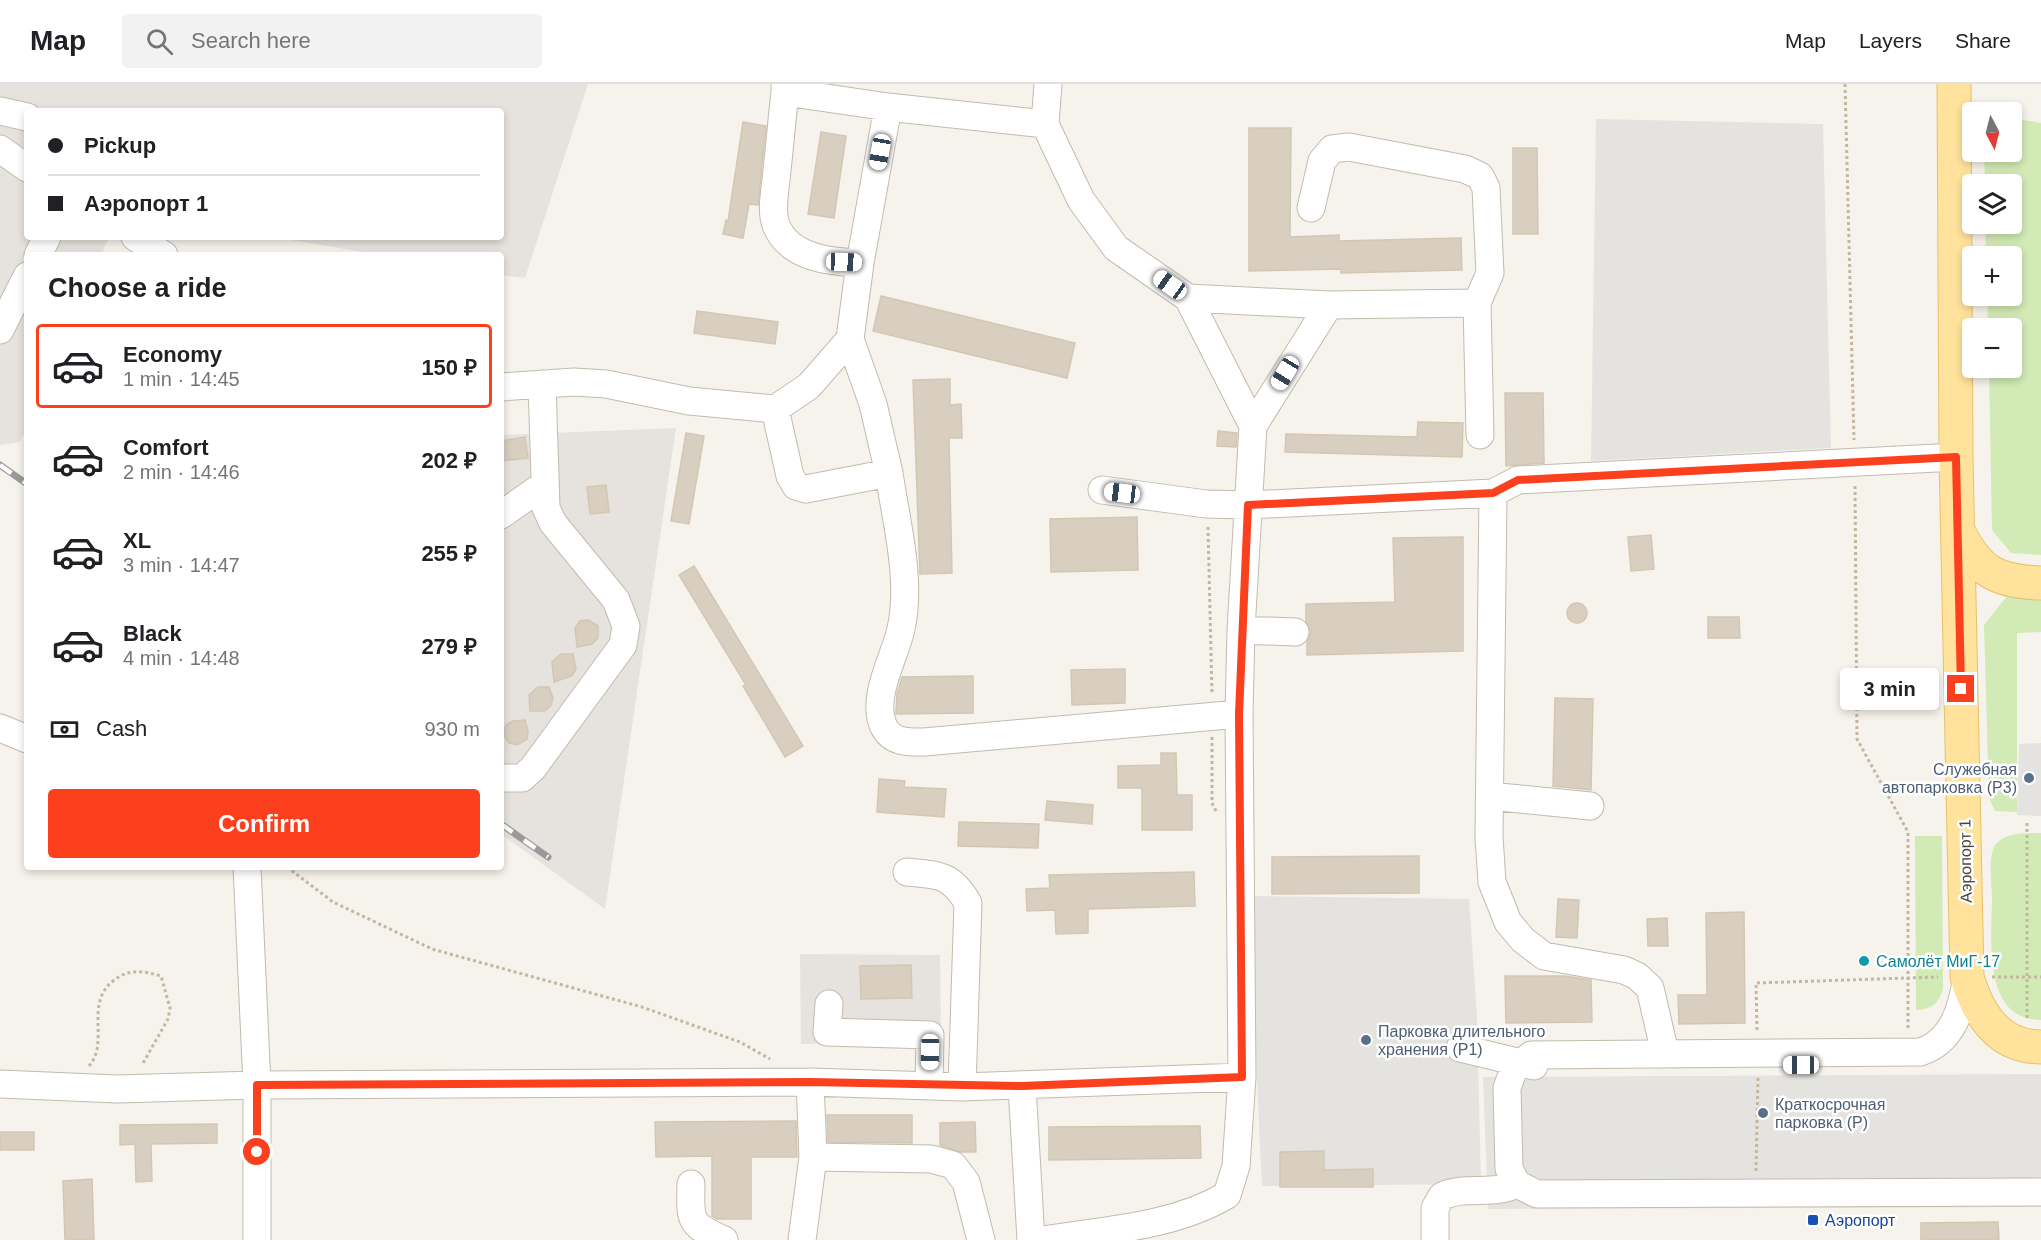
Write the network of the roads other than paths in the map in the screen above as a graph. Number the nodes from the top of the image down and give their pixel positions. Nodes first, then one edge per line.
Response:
1 (1048, 84) edge
2 (1954, 84) edge
3 (785, 88) edge
4 (888, 107) junction
5 (0, 111) edge
6 (24, 116) edge
7 (1045, 124) junction
8 (0, 149) edge
9 (24, 166) edge
10 (1311, 208) dead end
11 (135, 244) edge
12 (156, 252) edge
13 (860, 263) junction
14 (24, 282) edge
15 (1188, 298) junction
16 (1477, 303) junction
17 (1329, 305) junction
18 (0, 330) edge
19 (850, 339) junction
20 (542, 384) junction
21 (504, 387) edge
22 (775, 409) junction
23 (1253, 426) junction
24 (1479, 435) dead end
25 (1956, 457) junction
26 (889, 473) junction
27 (545, 484) junction
28 (1102, 490) dead end
29 (1493, 493) junction
30 (1248, 505) junction
31 (504, 513) edge
32 (1958, 531) junction
33 (2041, 583) edge
34 (1241, 630) junction
35 (1295, 632) dead end
36 (1239, 714) junction
37 (504, 778) edge
38 (1490, 796) junction
39 (1590, 806) dead end
40 (247, 870) edge
41 (908, 872) dead end
42 (1965, 977) junction
43 (829, 1004) dead end
44 (2034, 1047) edge
45 (1665, 1053) junction
46 (1758, 1059) junction
47 (1524, 1061) junction
48 (1242, 1077) junction
49 (810, 1082) junction
50 (0, 1084) edge
51 (257, 1085) junction
52 (929, 1086) junction
53 (1022, 1086) junction
54 (962, 1087) junction
55 (1512, 1097) junction
56 (813, 1157) junction
57 (2041, 1180) edge
58 (691, 1184) dead end
59 (1517, 1184) junction
60 (2041, 1192) edge
61 (257, 1240) edge
62 (724, 1240) edge
63 (802, 1240) edge
64 (981, 1240) edge
65 (1031, 1240) edge
66 (1044, 1240) edge
67 (1435, 1240) edge

1 - 7 lane
2 - 25 main road, Аэропорт 1
3 - 4 lane
3 - 13 lane
4 - 7 lane
4 - 13 lane
5 - 6 lane
7 - 15 lane
8 - 9 lane
10 - 16 lane
11 - 12 lane
13 - 19 lane
14 - 18 lane
15 - 17 lane
15 - 23 lane
16 - 17 lane
16 - 24 lane
17 - 23 lane
19 - 22 lane
19 - 26 lane
20 - 21 lane
20 - 22 lane
20 - 27 lane
22 - 26 lane
23 - 30 lane
25 - 29 lane
25 - 32 main road, Аэропорт 1
26 - 36 lane
27 - 31 lane
27 - 37 lane
28 - 30 lane
29 - 30 lane
29 - 38 lane
30 - 34 lane
32 - 33 main road
32 - 42 main road, Аэропорт 1
34 - 35 lane
34 - 36 lane
36 - 48 lane
38 - 39 lane
38 - 45 lane
40 - 51 lane
41 - 54 lane
42 - 44 main road
42 - 46 lane
43 - 52 lane
45 - 46 lane
45 - 47 lane
46 - 47 lane
47 - 55 lane
47 - 55 lane
48 - 53 lane
48 - 66 lane
49 - 51 lane
49 - 52 lane
49 - 56 lane
50 - 51 lane
51 - 61 lane
52 - 54 lane
53 - 54 lane
53 - 65 lane
55 - 57 lane
55 - 59 lane
56 - 63 lane
56 - 64 lane
58 - 62 lane
59 - 60 lane
59 - 67 lane

